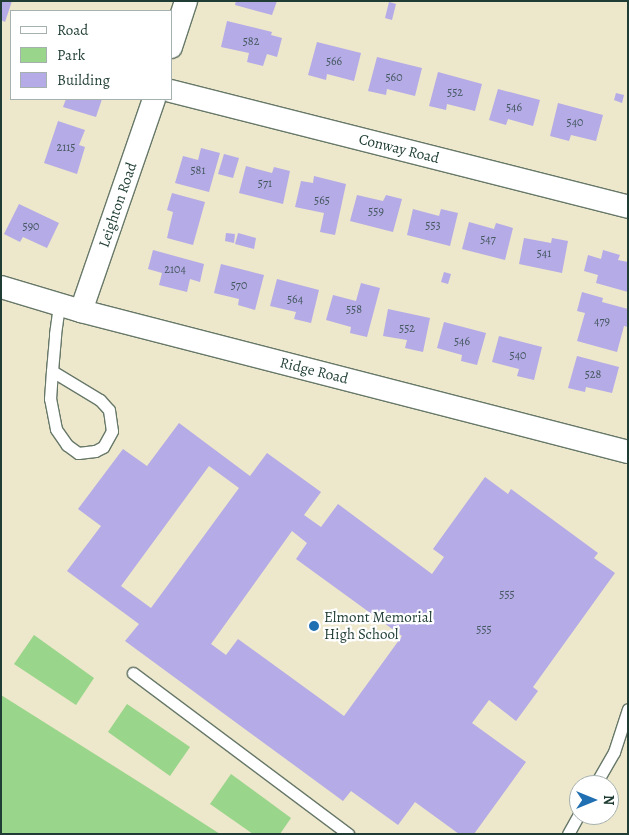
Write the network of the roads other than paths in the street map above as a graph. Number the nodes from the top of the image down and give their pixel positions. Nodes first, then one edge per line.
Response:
1 (186, 1) edge
2 (172, 44) edge
3 (172, 90) edge
4 (154, 100) edge
5 (628, 207) edge
6 (1, 287) edge
7 (59, 305) junction
8 (81, 311) junction
9 (52, 371) junction
10 (628, 452) edge
11 (133, 673) dead end
12 (628, 709) edge
13 (601, 775) edge
14 (348, 834) edge

1 - 2 street
3 - 5 street, Conway Road
4 - 8 street, Leighton Road
6 - 7 street, Ridge Road
7 - 8 street, Ridge Road
7 - 9 lane
8 - 10 street, Ridge Road
9 - 9 lane
11 - 14 lane
12 - 13 lane

